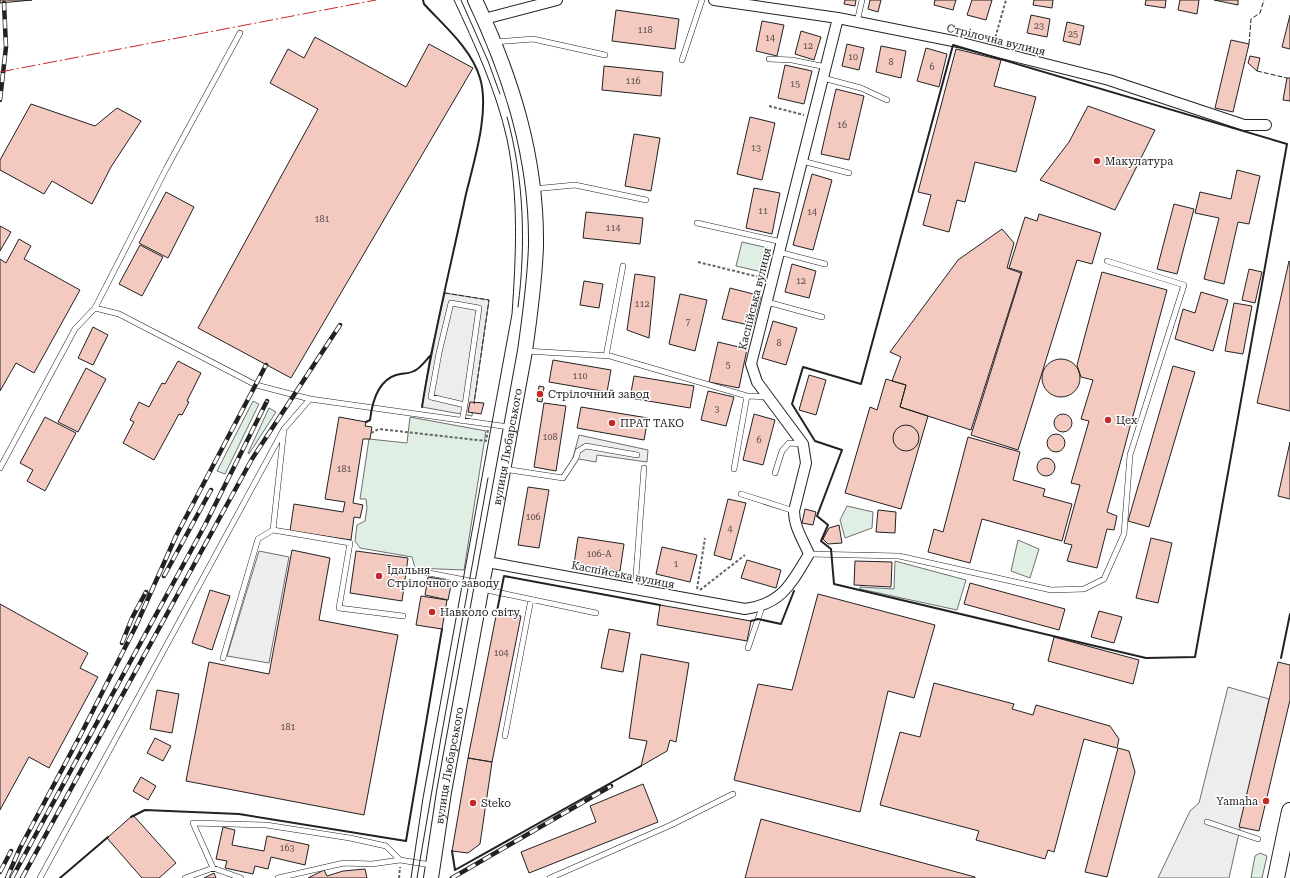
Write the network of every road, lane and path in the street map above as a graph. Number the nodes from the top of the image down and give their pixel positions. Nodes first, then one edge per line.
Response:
1 (475, 0) edge
2 (557, 0) edge
3 (702, 0) edge
4 (714, 0) edge
5 (862, 0) edge
6 (1006, 0) edge
7 (838, 18) junction
8 (484, 19) junction
9 (857, 22) junction
10 (240, 33) dead end
11 (494, 42) junction
12 (991, 51) junction
13 (605, 55) dead end
14 (769, 59) dead end
15 (682, 60) dead end
16 (826, 67) junction
17 (823, 78) junction
18 (887, 100) dead end
19 (769, 106) dead end
20 (813, 117) junction
21 (1266, 125) dead end
22 (802, 161) junction
23 (849, 173) dead end
24 (533, 189) junction
25 (646, 200) dead end
26 (697, 223) dead end
27 (782, 242) junction
28 (779, 252) junction
29 (1107, 261) dead end
30 (698, 262) dead end
31 (825, 264) dead end
32 (623, 266) dead end
33 (772, 280) junction
34 (767, 302) junction
35 (95, 308) junction
36 (822, 317) dead end
37 (525, 351) junction
38 (606, 356) junction
39 (747, 396) junction
40 (767, 397) junction
41 (310, 399) junction
42 (465, 405) junction
43 (462, 421) junction
44 (489, 424) junction
45 (512, 428) junction
46 (284, 429) junction
47 (371, 433) dead end
48 (803, 444) junction
49 (637, 454) dead end
50 (0, 468) edge
51 (644, 468) dead end
52 (504, 469) junction
53 (734, 469) dead end
54 (775, 473) dead end
55 (741, 494) dead end
56 (794, 511) junction
57 (273, 530) junction
58 (705, 538) dead end
59 (809, 554) junction
60 (745, 555) dead end
61 (486, 562) junction
62 (413, 570) dead end
63 (482, 586) junction
64 (635, 589) junction
65 (531, 599) junction
66 (762, 607) junction
67 (596, 613) dead end
68 (403, 616) dead end
69 (748, 648) dead end
70 (223, 658) dead end
71 (505, 736) dead end
72 (732, 794) dead end
73 (1290, 811) edge
74 (1207, 822) dead end
75 (1258, 839) dead end
76 (400, 860) junction
77 (213, 868) junction
78 (432, 872) edge
79 (40, 878) edge
80 (185, 878) edge
81 (241, 878) edge
82 (278, 878) edge
83 (550, 878) edge
84 (1276, 878) edge

1 - 8 main road, вулиця Любарського
2 - 8 street
3 - 15 lane
4 - 7 street, Стрілочна вулиця
5 - 9 lane
6 - 12 path
7 - 9 street, Стрілочна вулиця
7 - 16 street, Каспійська вулиця
8 - 11 main road, вулиця Любарського
9 - 12 street, Стрілочна вулиця
10 - 35 lane
11 - 13 lane
11 - 24 main road, вулиця Любарського
12 - 21 street, Стрілочна вулиця
14 - 16 lane
16 - 17 street, Каспійська вулиця
17 - 18 lane
17 - 20 street, Каспійська вулиця
19 - 20 path
20 - 22 street, Каспійська вулиця
22 - 23 lane
22 - 27 street, Каспійська вулиця
24 - 25 lane
24 - 37 main road, вулиця Любарського
26 - 27 lane
27 - 28 street, Каспійська вулиця
28 - 31 lane
28 - 33 street, Каспійська вулиця
29 - 59 lane
30 - 33 path
32 - 38 lane
33 - 34 street, Каспійська вулиця
34 - 36 lane
34 - 40 street, Каспійська вулиця
35 - 41 lane
35 - 50 lane
37 - 38 lane
37 - 45 main road, вулиця Любарського
38 - 39 lane
39 - 40 lane
39 - 53 lane
40 - 48 street, Каспійська вулиця
41 - 43 lane
41 - 46 lane
42 - 42 lane
42 - 43 lane
43 - 44 lane
44 - 45 lane
44 - 47 path
45 - 52 main road, вулиця Любарського
46 - 57 lane
46 - 79 lane
48 - 54 lane
48 - 56 street, Каспійська вулиця
49 - 52 lane
51 - 64 lane
52 - 61 main road, вулиця Любарського
55 - 56 lane
56 - 59 street, Каспійська вулиця
57 - 68 lane
57 - 70 lane
58 - 60 path
59 - 66 street, Каспійська вулиця
61 - 63 main road, вулиця Любарського
61 - 64 street, Каспійська вулиця
62 - 63 lane
63 - 65 lane
63 - 78 main road, вулиця Любарського
64 - 66 street, Каспійська вулиця
65 - 67 lane
65 - 71 lane
66 - 69 lane
72 - 83 lane
73 - 84 main road
74 - 75 lane
76 - 77 lane
76 - 78 lane
76 - 82 lane
77 - 80 lane
77 - 81 lane

